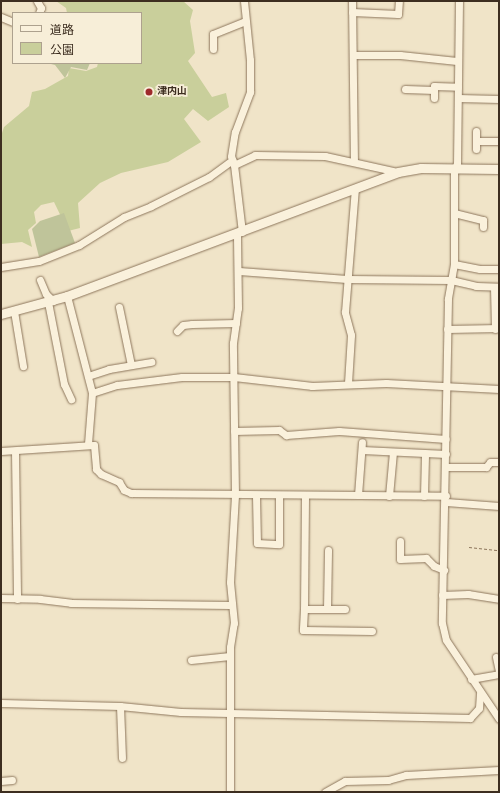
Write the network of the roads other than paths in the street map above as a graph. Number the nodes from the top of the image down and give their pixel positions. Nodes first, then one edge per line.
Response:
1 (38, 1) edge
2 (244, 1) edge
3 (352, 1) edge
4 (399, 1) edge
5 (458, 1) edge
6 (39, 12) edge
7 (352, 12) junction
8 (1, 17) edge
9 (246, 21) junction
10 (12, 22) edge
11 (212, 49) dead end
12 (352, 55) junction
13 (456, 61) junction
14 (458, 87) junction
15 (405, 89) dead end
16 (434, 90) junction
17 (434, 98) dead end
18 (458, 98) junction
19 (499, 99) edge
20 (476, 131) dead end
21 (476, 140) junction
22 (499, 141) edge
23 (476, 149) dead end
24 (354, 161) junction
25 (233, 163) junction
26 (455, 168) junction
27 (499, 169) edge
28 (398, 172) junction
29 (355, 188) junction
30 (454, 213) junction
31 (483, 227) dead end
32 (239, 233) junction
33 (454, 264) junction
34 (1, 267) edge
35 (499, 269) edge
36 (239, 271) junction
37 (347, 279) junction
38 (40, 280) dead end
39 (451, 280) junction
40 (496, 287) edge
41 (67, 296) junction
42 (51, 302) junction
43 (119, 307) dead end
44 (14, 311) junction
45 (1, 314) edge
46 (236, 323) junction
47 (497, 328) edge
48 (447, 329) junction
49 (177, 332) dead end
50 (151, 362) dead end
51 (131, 365) junction
52 (23, 366) dead end
53 (88, 376) junction
54 (234, 377) junction
55 (348, 383) junction
56 (447, 388) junction
57 (499, 389) edge
58 (92, 393) junction
59 (71, 399) dead end
60 (234, 430) junction
61 (446, 439) junction
62 (88, 444) junction
63 (15, 451) junction
64 (1, 452) edge
65 (393, 452) junction
66 (425, 454) junction
67 (446, 454) junction
68 (499, 462) edge
69 (446, 467) junction
70 (235, 495) junction
71 (256, 496) junction
72 (280, 496) junction
73 (358, 496) junction
74 (389, 496) junction
75 (424, 496) junction
76 (305, 497) junction
77 (446, 499) junction
78 (499, 506) edge
79 (400, 541) dead end
80 (328, 550) dead end
81 (444, 570) junction
82 (442, 595) junction
83 (1, 598) edge
84 (17, 599) junction
85 (499, 599) edge
86 (230, 605) junction
87 (304, 609) junction
88 (327, 609) junction
89 (346, 609) dead end
90 (372, 631) dead end
91 (230, 656) junction
92 (496, 657) dead end
93 (191, 660) dead end
94 (499, 671) edge
95 (499, 674) edge
96 (471, 679) junction
97 (480, 692) junction
98 (1, 703) edge
99 (120, 706) junction
100 (232, 713) junction
101 (499, 719) edge
102 (122, 758) dead end
103 (499, 770) edge
104 (12, 780) dead end
105 (1, 781) edge
106 (230, 792) edge
107 (325, 792) edge

1 - 6 street
2 - 9 street
3 - 7 street
4 - 7 street
5 - 13 street
7 - 12 street
8 - 10 street
9 - 11 street
9 - 25 street
12 - 13 street
12 - 24 street
13 - 14 street
14 - 16 street
14 - 18 street
15 - 16 street
16 - 17 street
18 - 19 street
18 - 26 street
20 - 21 street
21 - 22 street
21 - 23 street
24 - 25 street
24 - 28 street
25 - 32 street
25 - 34 street
26 - 27 street
26 - 28 street
26 - 30 street
28 - 29 street
29 - 32 street
29 - 37 street
30 - 31 street
30 - 33 street
32 - 36 street
32 - 41 street
33 - 35 street
33 - 39 street
36 - 37 street
36 - 46 street
37 - 39 street
37 - 55 street
38 - 42 street
39 - 40 street
39 - 48 street
40 - 47 street
41 - 42 street
41 - 53 street
42 - 44 street
42 - 59 street
43 - 51 street
44 - 45 street
44 - 52 street
46 - 49 street
46 - 54 street
47 - 48 street
48 - 56 street
50 - 51 street
51 - 53 street
53 - 58 street
54 - 55 street
54 - 58 street
54 - 60 street
55 - 56 street
56 - 57 street
56 - 61 street
58 - 62 street
60 - 61 street
60 - 70 street
61 - 67 street
62 - 63 street
62 - 70 street
63 - 64 street
63 - 84 street
65 - 66 street
65 - 73 street
65 - 74 street
66 - 67 street
66 - 75 street
67 - 69 street
68 - 69 street
69 - 77 street
70 - 71 street
70 - 86 street
71 - 72 street
71 - 72 street
72 - 76 street
73 - 74 street
73 - 76 street
74 - 75 street
75 - 77 street
76 - 87 street
77 - 78 street
77 - 81 street
79 - 81 street
80 - 88 street
81 - 82 street
82 - 85 street
82 - 96 street
83 - 84 street
84 - 86 street
86 - 91 street
87 - 88 street
87 - 90 street
88 - 89 street
91 - 93 street
91 - 100 street
92 - 94 street
95 - 96 street
96 - 97 street
97 - 100 street
97 - 101 street
98 - 99 street
99 - 100 street
99 - 102 street
100 - 106 street
103 - 107 street
104 - 105 street

